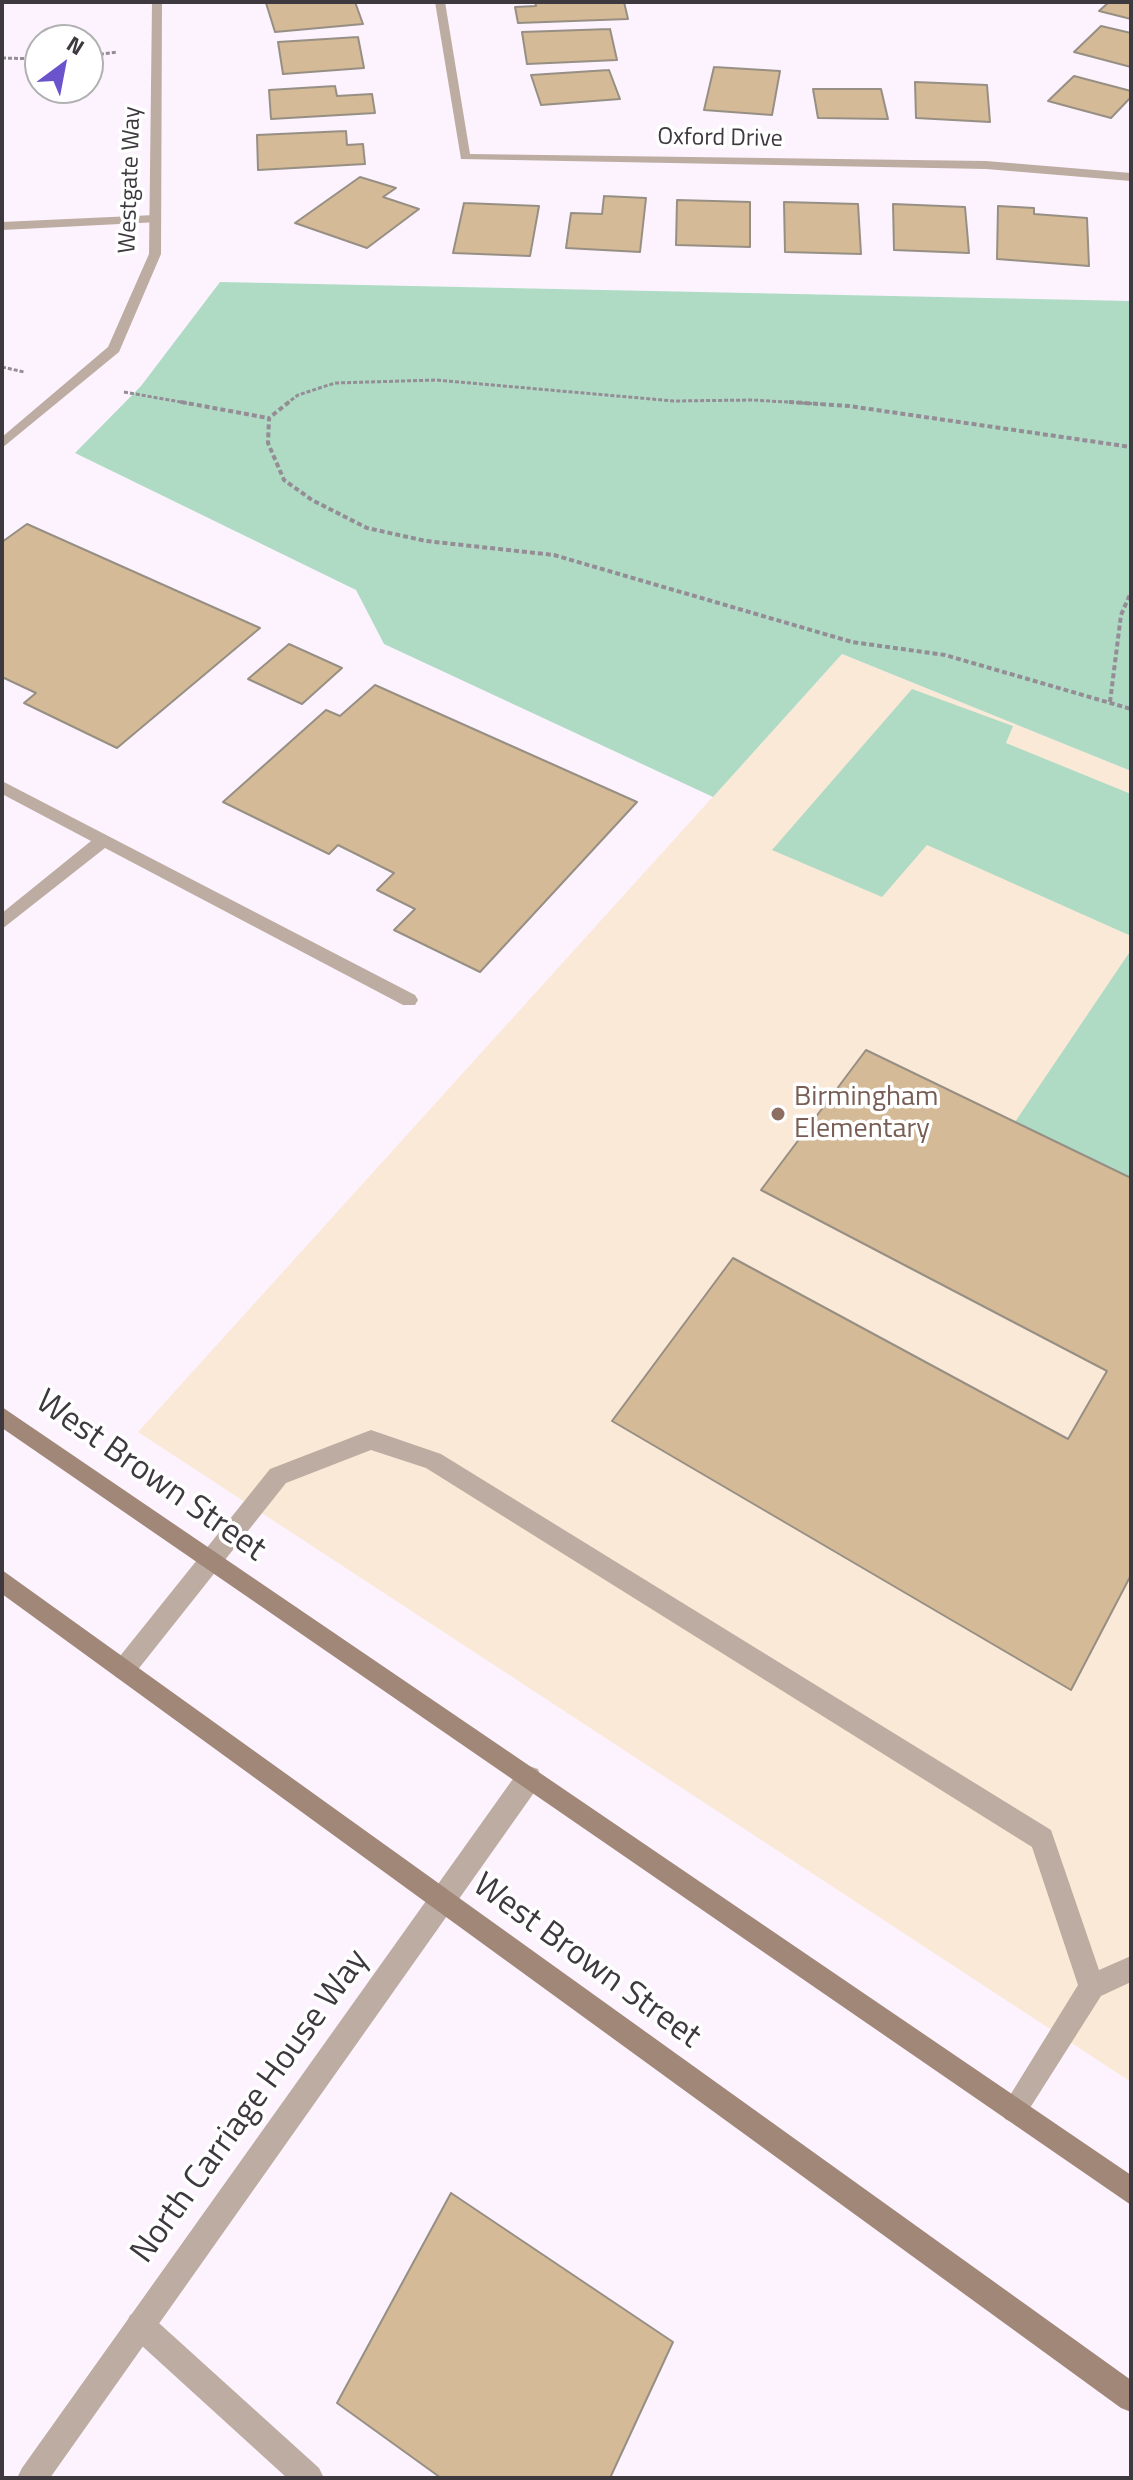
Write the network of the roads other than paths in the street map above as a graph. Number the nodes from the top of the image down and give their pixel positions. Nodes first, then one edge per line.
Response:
1 (157, 2) edge
2 (440, 2) edge
3 (1131, 177) edge
4 (155, 219) junction
5 (2, 226) edge
6 (2, 444) edge
7 (2, 787) edge
8 (102, 841) junction
9 (2, 923) edge
10 (409, 1000) dead end
11 (2, 1416) edge
12 (212, 1561) junction
13 (2, 1581) edge
14 (124, 1669) junction
15 (529, 1778) junction
16 (443, 1900) junction
17 (1131, 1969) edge
18 (1092, 1987) junction
19 (1014, 2110) junction
20 (1131, 2191) edge
21 (140, 2325) junction
22 (1131, 2398) edge
23 (32, 2478) edge
24 (309, 2478) edge

1 - 4 street, Westgate Way
2 - 3 street, Oxford Drive
4 - 5 street
4 - 6 street, Westgate Way
7 - 8 street
8 - 9 street
8 - 10 street
11 - 12 main road, West Brown Street
12 - 14 street
12 - 15 main road, West Brown Street
12 - 18 street
13 - 14 main road, West Brown Street
14 - 16 main road, West Brown Street
15 - 16 street, North Carriage House Way
15 - 19 main road, West Brown Street
16 - 21 street, North Carriage House Way
16 - 22 main road, West Brown Street
17 - 18 street
18 - 19 street
19 - 20 main road, West Brown Street
21 - 23 street, North Carriage House Way
21 - 24 street

